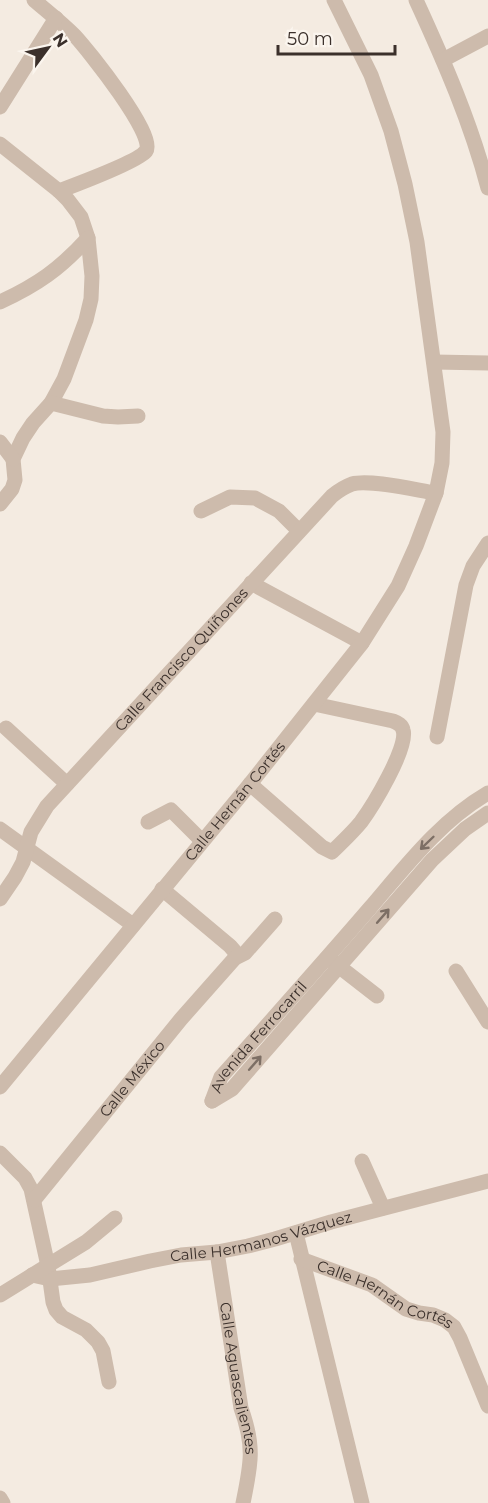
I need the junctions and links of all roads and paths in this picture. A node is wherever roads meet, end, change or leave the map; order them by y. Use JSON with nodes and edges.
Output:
{"nodes":[{"id":1,"x":34,"y":0,"type":"edge"},
{"id":2,"x":334,"y":0,"type":"edge"},
{"id":3,"x":416,"y":0,"type":"edge"},
{"id":4,"x":56,"y":18,"type":"junction"},
{"id":5,"x":488,"y":36,"type":"edge"},
{"id":6,"x":443,"y":60,"type":"junction"},
{"id":7,"x":0,"y":107,"type":"edge"},
{"id":8,"x":0,"y":144,"type":"edge"},
{"id":9,"x":488,"y":188,"type":"edge"},
{"id":10,"x":59,"y":191,"type":"junction"},
{"id":11,"x":88,"y":238,"type":"junction"},
{"id":12,"x":0,"y":302,"type":"edge"},
{"id":13,"x":434,"y":362,"type":"junction"},
{"id":14,"x":488,"y":363,"type":"edge"},
{"id":15,"x":51,"y":403,"type":"junction"},
{"id":16,"x":138,"y":416,"type":"dead end"},
{"id":17,"x":0,"y":442,"type":"edge"},
{"id":18,"x":13,"y":459,"type":"junction"},
{"id":19,"x":436,"y":493,"type":"junction"},
{"id":20,"x":0,"y":504,"type":"edge"},
{"id":21,"x":201,"y":511,"type":"dead end"},
{"id":22,"x":299,"y":531,"type":"junction"},
{"id":23,"x":488,"y":543,"type":"edge"},
{"id":24,"x":251,"y":583,"type":"junction"},
{"id":25,"x":362,"y":643,"type":"junction"},
{"id":26,"x":314,"y":704,"type":"junction"},
{"id":27,"x":6,"y":728,"type":"dead end"},
{"id":28,"x":437,"y":737,"type":"dead end"},
{"id":29,"x":67,"y":784,"type":"junction"},
{"id":30,"x":250,"y":784,"type":"junction"},
{"id":31,"x":488,"y":793,"type":"edge"},
{"id":32,"x":488,"y":813,"type":"edge"},
{"id":33,"x":454,"y":817,"type":"junction"},
{"id":34,"x":148,"y":822,"type":"dead end"},
{"id":35,"x":0,"y":829,"type":"edge"},
{"id":36,"x":465,"y":829,"type":"junction"},
{"id":37,"x":202,"y":841,"type":"junction"},
{"id":38,"x":28,"y":848,"type":"junction"},
{"id":39,"x":162,"y":889,"type":"junction"},
{"id":40,"x":0,"y":899,"type":"edge"},
{"id":41,"x":275,"y":919,"type":"dead end"},
{"id":42,"x":133,"y":925,"type":"junction"},
{"id":43,"x":235,"y":958,"type":"junction"},
{"id":44,"x":333,"y":961,"type":"junction"},
{"id":45,"x":456,"y":971,"type":"dead end"},
{"id":46,"x":377,"y":996,"type":"dead end"},
{"id":47,"x":488,"y":1022,"type":"edge"},
{"id":48,"x":0,"y":1087,"type":"edge"},
{"id":49,"x":0,"y":1153,"type":"edge"},
{"id":50,"x":362,"y":1161,"type":"dead end"},
{"id":51,"x":488,"y":1181,"type":"edge"},
{"id":52,"x":34,"y":1200,"type":"junction"},
{"id":53,"x":383,"y":1208,"type":"junction"},
{"id":54,"x":115,"y":1218,"type":"dead end"},
{"id":55,"x":296,"y":1233,"type":"junction"},
{"id":56,"x":217,"y":1252,"type":"junction"},
{"id":57,"x":302,"y":1259,"type":"junction"},
{"id":58,"x":49,"y":1272,"type":"junction"},
{"id":59,"x":0,"y":1295,"type":"edge"},
{"id":60,"x":109,"y":1382,"type":"dead end"},
{"id":61,"x":487,"y":1400,"type":"edge"},
{"id":62,"x":0,"y":1498,"type":"edge"},
{"id":63,"x":3,"y":1503,"type":"edge"},
{"id":64,"x":243,"y":1503,"type":"edge"},
{"id":65,"x":362,"y":1503,"type":"edge"}],
"edges":[{"from":1,"to":4,"type":"street"},
{"from":2,"to":13,"type":"street"},
{"from":3,"to":6,"type":"street"},
{"from":4,"to":7,"type":"street"},
{"from":4,"to":10,"type":"street"},
{"from":5,"to":6,"type":"street"},
{"from":6,"to":9,"type":"street"},
{"from":8,"to":10,"type":"street"},
{"from":10,"to":11,"type":"street"},
{"from":11,"to":12,"type":"street"},
{"from":11,"to":15,"type":"street"},
{"from":13,"to":14,"type":"street"},
{"from":13,"to":19,"type":"street","name":"Calle Hernán Cortés"},
{"from":15,"to":16,"type":"street"},
{"from":15,"to":18,"type":"street"},
{"from":17,"to":18,"type":"street"},
{"from":18,"to":20,"type":"street"},
{"from":19,"to":22,"type":"street","name":"Calle Francisco Quiñones"},
{"from":19,"to":25,"type":"street","name":"Calle Hernán Cortés"},
{"from":21,"to":22,"type":"street"},
{"from":22,"to":24,"type":"street","name":"Calle Francisco Quiñones"},
{"from":23,"to":28,"type":"street"},
{"from":24,"to":25,"type":"street"},
{"from":24,"to":29,"type":"street","name":"Calle Francisco Quiñones"},
{"from":25,"to":26,"type":"street","name":"Calle Hernán Cortés"},
{"from":26,"to":30,"type":"street","name":"Calle Hernán Cortés"},
{"from":26,"to":30,"type":"street"},
{"from":27,"to":29,"type":"street"},
{"from":29,"to":38,"type":"street","name":"Calle Francisco Quiñones"},
{"from":30,"to":37,"type":"street","name":"Calle Hernán Cortés"},
{"from":31,"to":33,"type":"street","name":"Avenida Ferrocarril"},
{"from":32,"to":36,"type":"street","name":"Avenida Ferrocarril"},
{"from":33,"to":36,"type":"street"},
{"from":33,"to":44,"type":"street","name":"Avenida Ferrocarril","one_way":true},
{"from":34,"to":37,"type":"street"},
{"from":35,"to":38,"type":"street"},
{"from":44,"to":36,"type":"street","name":"Avenida Ferrocarril","one_way":true},
{"from":37,"to":39,"type":"street","name":"Calle Hernán Cortés"},
{"from":38,"to":40,"type":"street","name":"Calle Francisco Quiñones"},
{"from":38,"to":42,"type":"street"},
{"from":39,"to":42,"type":"street","name":"Calle Hernán Cortés"},
{"from":39,"to":43,"type":"street"},
{"from":41,"to":43,"type":"street","name":"Calle México"},
{"from":42,"to":48,"type":"street","name":"Calle Hernán Cortés"},
{"from":43,"to":52,"type":"street","name":"Calle México"},
{"from":44,"to":44,"type":"street","name":"Avenida Ferrocarril","one_way":true},
{"from":44,"to":46,"type":"street"},
{"from":45,"to":47,"type":"street"},
{"from":49,"to":52,"type":"street"},
{"from":50,"to":53,"type":"street"},
{"from":51,"to":53,"type":"street","name":"Calle Hermanos Vázquez"},
{"from":52,"to":58,"type":"street"},
{"from":53,"to":55,"type":"street","name":"Calle Hermanos Vázquez"},
{"from":54,"to":58,"type":"street"},
{"from":55,"to":56,"type":"street","name":"Calle Hermanos Vázquez"},
{"from":55,"to":57,"type":"street"},
{"from":56,"to":58,"type":"street","name":"Calle Hermanos Vázquez"},
{"from":56,"to":64,"type":"street","name":"Calle Aguascalientes"},
{"from":57,"to":61,"type":"street","name":"Calle Hernán Cortés"},
{"from":57,"to":65,"type":"street"},
{"from":58,"to":59,"type":"street","name":"Calle Hermanos Vázquez"},
{"from":58,"to":60,"type":"street"},
{"from":62,"to":63,"type":"street"}]}
